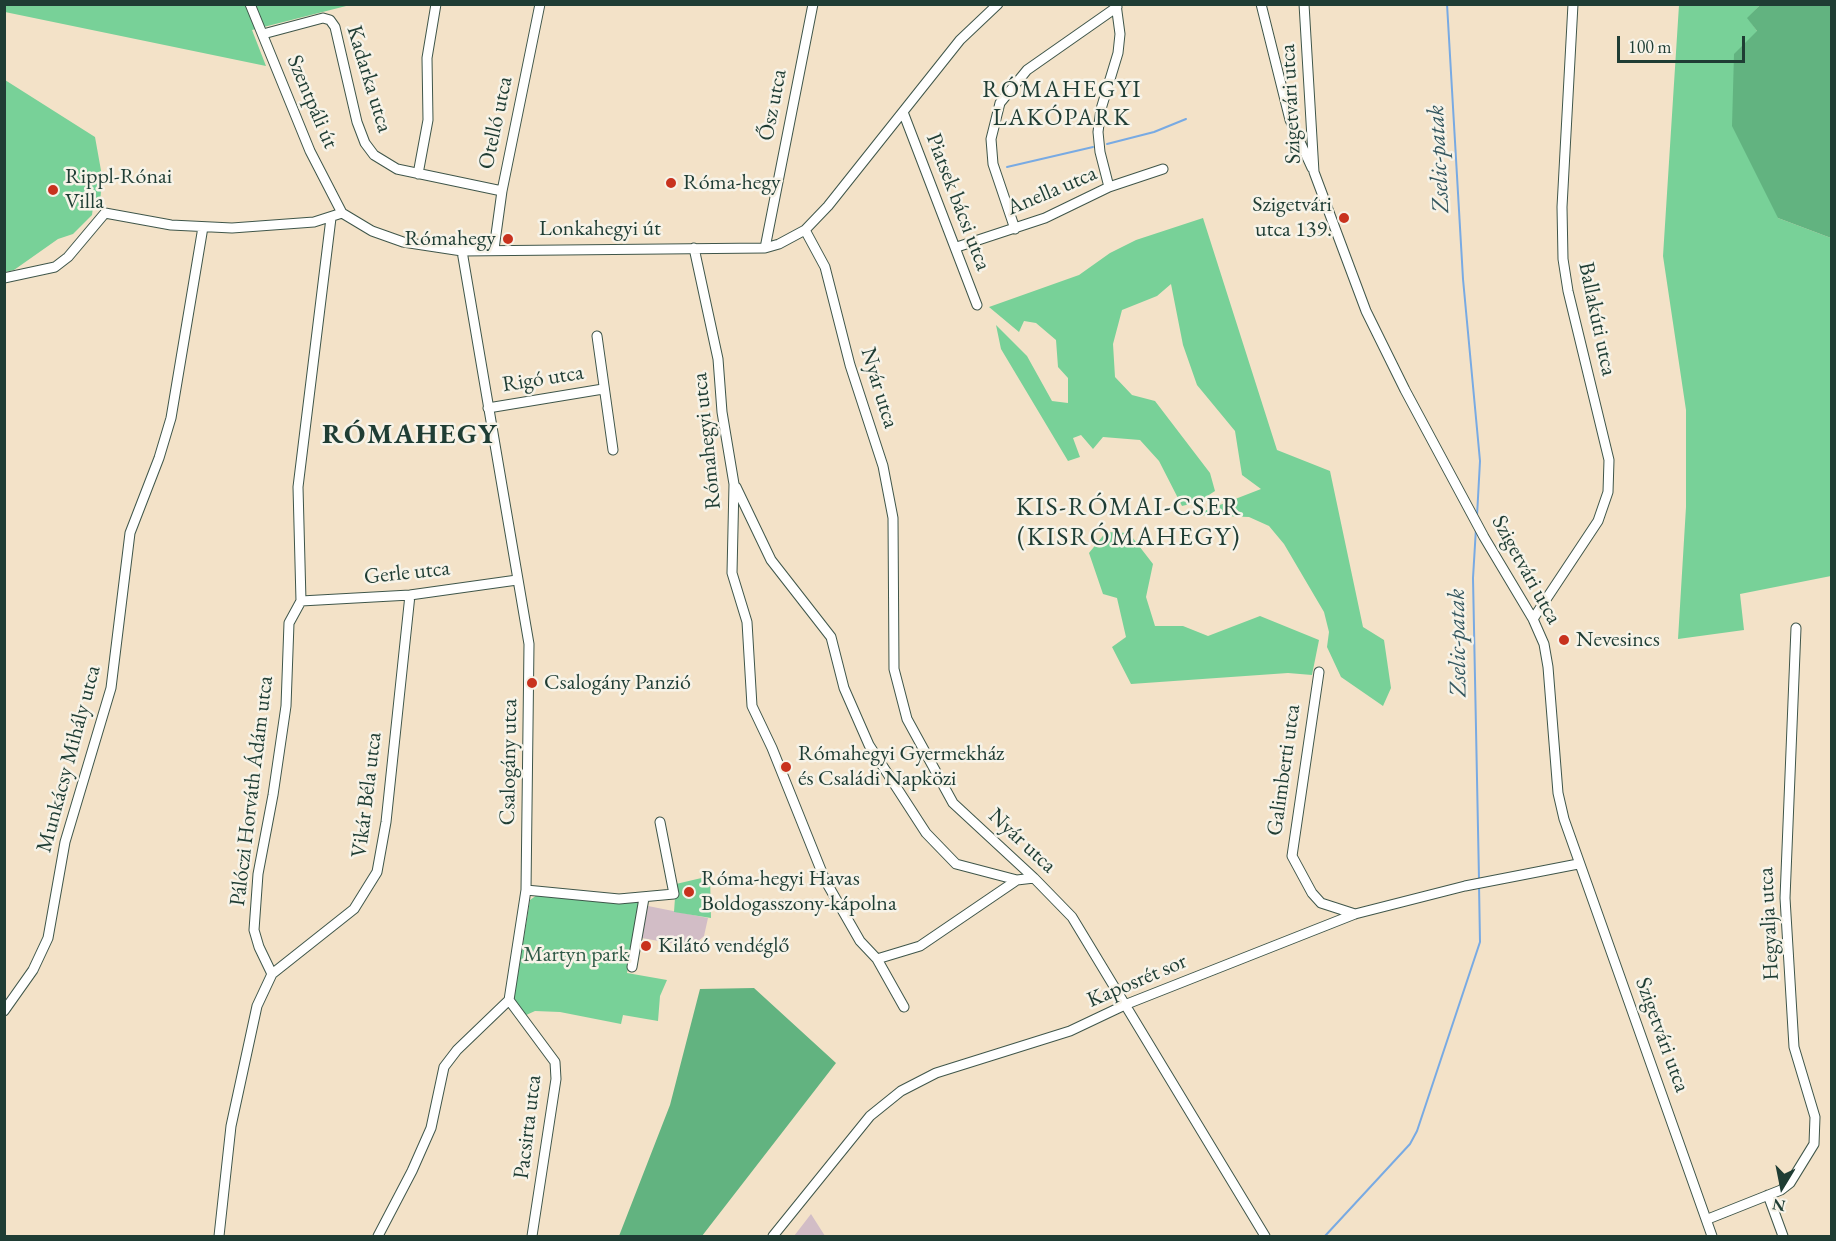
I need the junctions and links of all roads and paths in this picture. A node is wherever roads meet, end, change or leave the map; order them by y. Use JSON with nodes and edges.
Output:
{"nodes":[{"id":1,"x":250,"y":4,"type":"edge"},
{"id":2,"x":436,"y":4,"type":"edge"},
{"id":3,"x":540,"y":4,"type":"edge"},
{"id":4,"x":813,"y":4,"type":"edge"},
{"id":5,"x":998,"y":4,"type":"edge"},
{"id":6,"x":1261,"y":4,"type":"edge"},
{"id":7,"x":1305,"y":4,"type":"edge"},
{"id":8,"x":1573,"y":4,"type":"edge"},
{"id":9,"x":1116,"y":6,"type":"edge"},
{"id":10,"x":263,"y":34,"type":"junction"},
{"id":11,"x":903,"y":112,"type":"junction"},
{"id":12,"x":1163,"y":169,"type":"dead end"},
{"id":13,"x":1314,"y":172,"type":"junction"},
{"id":14,"x":418,"y":174,"type":"junction"},
{"id":15,"x":1109,"y":187,"type":"junction"},
{"id":16,"x":502,"y":191,"type":"junction"},
{"id":17,"x":342,"y":213,"type":"junction"},
{"id":18,"x":331,"y":218,"type":"junction"},
{"id":19,"x":203,"y":227,"type":"junction"},
{"id":20,"x":1015,"y":229,"type":"junction"},
{"id":21,"x":805,"y":230,"type":"junction"},
{"id":22,"x":957,"y":247,"type":"junction"},
{"id":23,"x":694,"y":248,"type":"junction"},
{"id":24,"x":765,"y":248,"type":"junction"},
{"id":25,"x":494,"y":249,"type":"junction"},
{"id":26,"x":462,"y":251,"type":"junction"},
{"id":27,"x":4,"y":278,"type":"edge"},
{"id":28,"x":977,"y":305,"type":"dead end"},
{"id":29,"x":597,"y":336,"type":"dead end"},
{"id":30,"x":603,"y":389,"type":"junction"},
{"id":31,"x":488,"y":408,"type":"junction"},
{"id":32,"x":613,"y":450,"type":"dead end"},
{"id":33,"x":735,"y":484,"type":"junction"},
{"id":34,"x":517,"y":580,"type":"junction"},
{"id":35,"x":410,"y":595,"type":"junction"},
{"id":36,"x":301,"y":601,"type":"junction"},
{"id":37,"x":1533,"y":620,"type":"junction"},
{"id":38,"x":1796,"y":628,"type":"dead end"},
{"id":39,"x":1319,"y":672,"type":"dead end"},
{"id":40,"x":660,"y":822,"type":"dead end"},
{"id":41,"x":1578,"y":864,"type":"junction"},
{"id":42,"x":1035,"y":878,"type":"junction"},
{"id":43,"x":1017,"y":880,"type":"junction"},
{"id":44,"x":526,"y":890,"type":"junction"},
{"id":45,"x":644,"y":898,"type":"junction"},
{"id":46,"x":1355,"y":914,"type":"junction"},
{"id":47,"x":877,"y":959,"type":"junction"},
{"id":48,"x":632,"y":967,"type":"dead end"},
{"id":49,"x":272,"y":974,"type":"junction"},
{"id":50,"x":509,"y":1000,"type":"junction"},
{"id":51,"x":1127,"y":1004,"type":"junction"},
{"id":52,"x":904,"y":1007,"type":"dead end"},
{"id":53,"x":4,"y":1011,"type":"edge"},
{"id":54,"x":1768,"y":1196,"type":"junction"},
{"id":55,"x":1708,"y":1219,"type":"junction"},
{"id":56,"x":219,"y":1236,"type":"edge"},
{"id":57,"x":378,"y":1236,"type":"edge"},
{"id":58,"x":532,"y":1236,"type":"edge"},
{"id":59,"x":773,"y":1236,"type":"edge"},
{"id":60,"x":1265,"y":1236,"type":"edge"},
{"id":61,"x":1712,"y":1236,"type":"edge"},
{"id":62,"x":1783,"y":1236,"type":"edge"}],
"edges":[{"from":1,"to":10,"type":"street","name":"Szentpáli út"},
{"from":2,"to":14,"type":"street"},
{"from":3,"to":16,"type":"street","name":"Otelló utca"},
{"from":4,"to":24,"type":"street","name":"Ősz utca"},
{"from":5,"to":11,"type":"street","name":"Lonkahegyi út"},
{"from":6,"to":13,"type":"street"},
{"from":7,"to":13,"type":"street","name":"Szigetvári utca"},
{"from":8,"to":37,"type":"street","name":"Ballakúti utca"},
{"from":9,"to":15,"type":"street"},
{"from":9,"to":20,"type":"street"},
{"from":10,"to":14,"type":"street","name":"Kadarka utca"},
{"from":10,"to":17,"type":"street","name":"Szentpáli út"},
{"from":11,"to":21,"type":"street","name":"Lonkahegyi út"},
{"from":11,"to":22,"type":"street","name":"Piatsek bácsi utca"},
{"from":12,"to":15,"type":"street","name":"Anella utca"},
{"from":13,"to":37,"type":"street","name":"Szigetvári utca"},
{"from":14,"to":16,"type":"street","name":"Kadarka utca"},
{"from":15,"to":20,"type":"street","name":"Anella utca"},
{"from":16,"to":25,"type":"street","name":"Otelló utca"},
{"from":17,"to":18,"type":"street"},
{"from":17,"to":26,"type":"street","name":"Lonkahegyi út"},
{"from":18,"to":19,"type":"street"},
{"from":18,"to":36,"type":"street","name":"Pálóczi Horváth Ádám utca"},
{"from":19,"to":27,"type":"street"},
{"from":19,"to":53,"type":"street","name":"Munkácsy Mihály utca"},
{"from":20,"to":22,"type":"street","name":"Anella utca"},
{"from":21,"to":24,"type":"street","name":"Lonkahegyi út"},
{"from":21,"to":42,"type":"street","name":"Nyár utca"},
{"from":22,"to":28,"type":"street","name":"Piatsek bácsi utca"},
{"from":23,"to":24,"type":"street","name":"Lonkahegyi út"},
{"from":23,"to":25,"type":"street","name":"Lonkahegyi út"},
{"from":23,"to":33,"type":"street","name":"Rómahegyi utca"},
{"from":25,"to":26,"type":"street","name":"Lonkahegyi út"},
{"from":26,"to":31,"type":"street","name":"Csalogány utca"},
{"from":29,"to":30,"type":"street","name":"Rigó utca"},
{"from":30,"to":31,"type":"street","name":"Rigó utca"},
{"from":30,"to":32,"type":"street","name":"Rigó utca"},
{"from":31,"to":34,"type":"street","name":"Csalogány utca"},
{"from":33,"to":43,"type":"street"},
{"from":33,"to":47,"type":"street","name":"Rómahegyi utca"},
{"from":34,"to":35,"type":"street","name":"Gerle utca"},
{"from":34,"to":44,"type":"street","name":"Csalogány utca"},
{"from":35,"to":36,"type":"street","name":"Gerle utca"},
{"from":35,"to":49,"type":"street","name":"Vikár Béla utca"},
{"from":36,"to":49,"type":"street","name":"Pálóczi Horváth Ádám utca"},
{"from":37,"to":41,"type":"street","name":"Szigetvári utca"},
{"from":38,"to":54,"type":"street","name":"Hegyalja utca"},
{"from":39,"to":46,"type":"street","name":"Galimberti utca"},
{"from":40,"to":45,"type":"street"},
{"from":41,"to":46,"type":"street","name":"Kaposrét sor"},
{"from":41,"to":55,"type":"street","name":"Szigetvári utca"},
{"from":42,"to":43,"type":"street"},
{"from":42,"to":51,"type":"street","name":"Nyár utca"},
{"from":43,"to":47,"type":"street"},
{"from":44,"to":45,"type":"street"},
{"from":44,"to":50,"type":"street","name":"Csalogány utca"},
{"from":45,"to":48,"type":"street"},
{"from":46,"to":51,"type":"street","name":"Kaposrét sor"},
{"from":47,"to":52,"type":"street","name":"Rómahegyi utca"},
{"from":49,"to":56,"type":"street","name":"Vikár Béla utca"},
{"from":50,"to":57,"type":"street"},
{"from":50,"to":58,"type":"street","name":"Pacsirta utca"},
{"from":51,"to":59,"type":"street","name":"Kaposrét sor"},
{"from":51,"to":60,"type":"street","name":"Nyár utca"},
{"from":54,"to":55,"type":"street","name":"Hegyalja utca"},
{"from":54,"to":62,"type":"street"},
{"from":55,"to":61,"type":"street","name":"Szigetvári utca"}]}
